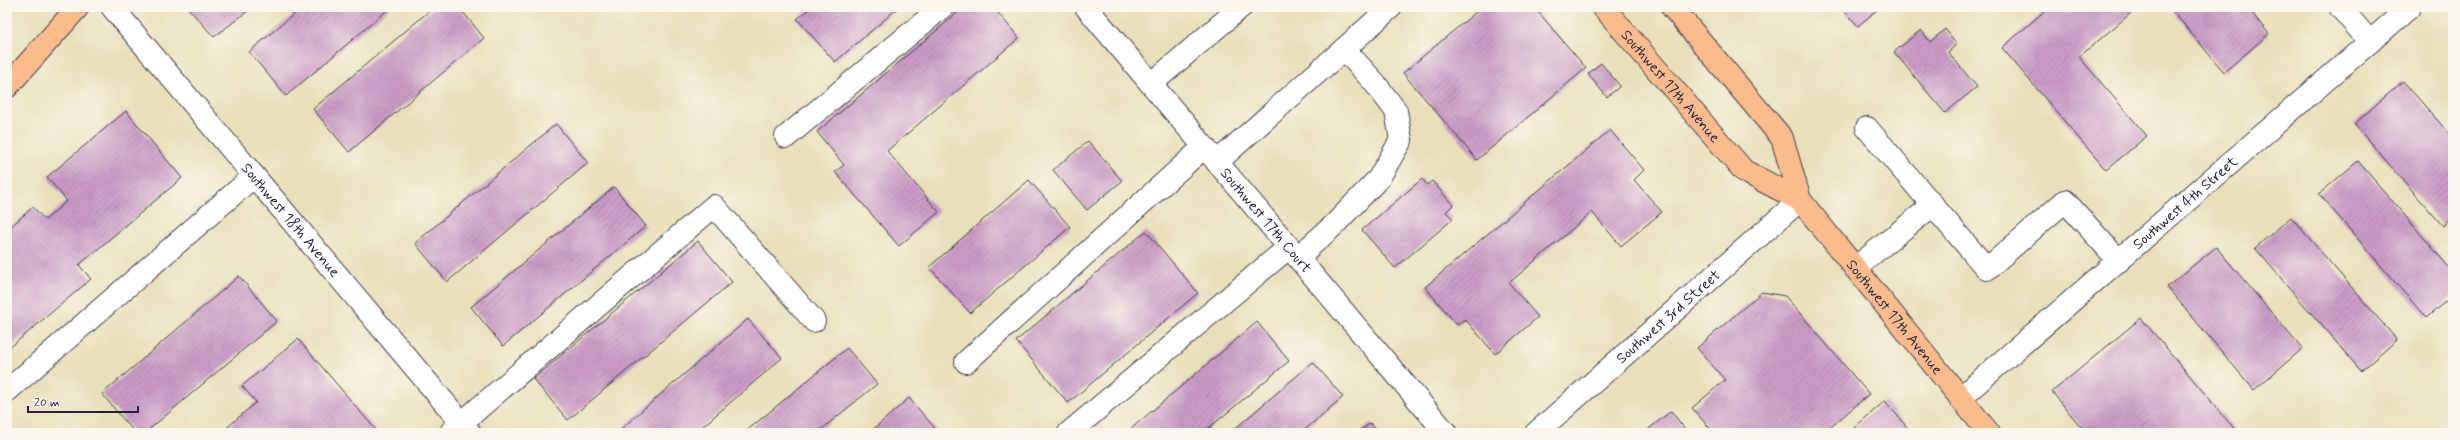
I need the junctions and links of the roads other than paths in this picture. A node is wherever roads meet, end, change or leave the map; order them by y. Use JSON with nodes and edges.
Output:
{"nodes":[{"id":1,"x":78,"y":7,"type":"edge"},
{"id":2,"x":112,"y":7,"type":"edge"},
{"id":3,"x":942,"y":7,"type":"edge"},
{"id":4,"x":1086,"y":7,"type":"edge"},
{"id":5,"x":1391,"y":7,"type":"edge"},
{"id":6,"x":1603,"y":7,"type":"edge"},
{"id":7,"x":1672,"y":7,"type":"edge"},
{"id":8,"x":2340,"y":7,"type":"edge"},
{"id":9,"x":2410,"y":7,"type":"edge"},
{"id":10,"x":1240,"y":8,"type":"edge"},
{"id":11,"x":2370,"y":42,"type":"junction"},
{"id":12,"x":1344,"y":49,"type":"junction"},
{"id":13,"x":1151,"y":84,"type":"junction"},
{"id":14,"x":7,"y":87,"type":"edge"},
{"id":15,"x":1867,"y":128,"type":"dead end"},
{"id":16,"x":786,"y":137,"type":"dead end"},
{"id":17,"x":1211,"y":155,"type":"junction"},
{"id":18,"x":254,"y":176,"type":"junction"},
{"id":19,"x":1800,"y":200,"type":"junction"},
{"id":20,"x":1933,"y":205,"type":"junction"},
{"id":21,"x":1293,"y":252,"type":"junction"},
{"id":22,"x":2119,"y":261,"type":"junction"},
{"id":23,"x":1855,"y":268,"type":"junction"},
{"id":24,"x":814,"y":321,"type":"dead end"},
{"id":25,"x":966,"y":362,"type":"dead end"},
{"id":26,"x":7,"y":391,"type":"edge"},
{"id":27,"x":1960,"y":398,"type":"junction"},
{"id":28,"x":461,"y":430,"type":"edge"},
{"id":29,"x":1068,"y":433,"type":"edge"},
{"id":30,"x":1446,"y":433,"type":"edge"},
{"id":31,"x":1536,"y":433,"type":"edge"},
{"id":32,"x":1989,"y":433,"type":"edge"}],
"edges":[{"from":1,"to":14,"type":"main road"},
{"from":2,"to":18,"type":"street","name":"Southwest 18th Avenue"},
{"from":3,"to":16,"type":"street"},
{"from":4,"to":13,"type":"street","name":"Southwest 17th Court"},
{"from":5,"to":12,"type":"street"},
{"from":6,"to":19,"type":"main road","name":"Southwest 17th Avenue"},
{"from":7,"to":19,"type":"main road","name":"Southwest 17th Avenue"},
{"from":8,"to":11,"type":"street"},
{"from":9,"to":11,"type":"street","name":"Southwest 4th Street"},
{"from":10,"to":13,"type":"street"},
{"from":11,"to":22,"type":"street","name":"Southwest 4th Street"},
{"from":12,"to":17,"type":"street"},
{"from":12,"to":21,"type":"street"},
{"from":13,"to":17,"type":"street","name":"Southwest 17th Court"},
{"from":15,"to":20,"type":"street"},
{"from":17,"to":21,"type":"street","name":"Southwest 17th Court"},
{"from":17,"to":25,"type":"street"},
{"from":18,"to":26,"type":"street"},
{"from":18,"to":28,"type":"street","name":"Southwest 18th Avenue"},
{"from":19,"to":23,"type":"main road","name":"Southwest 17th Avenue"},
{"from":19,"to":31,"type":"street","name":"Southwest 3rd Street"},
{"from":20,"to":22,"type":"street"},
{"from":20,"to":23,"type":"street"},
{"from":21,"to":29,"type":"street"},
{"from":21,"to":30,"type":"street","name":"Southwest 17th Court"},
{"from":22,"to":27,"type":"street","name":"Southwest 4th Street"},
{"from":23,"to":27,"type":"main road","name":"Southwest 17th Avenue"},
{"from":24,"to":28,"type":"street"},
{"from":27,"to":32,"type":"main road","name":"Southwest 17th Avenue"}]}
